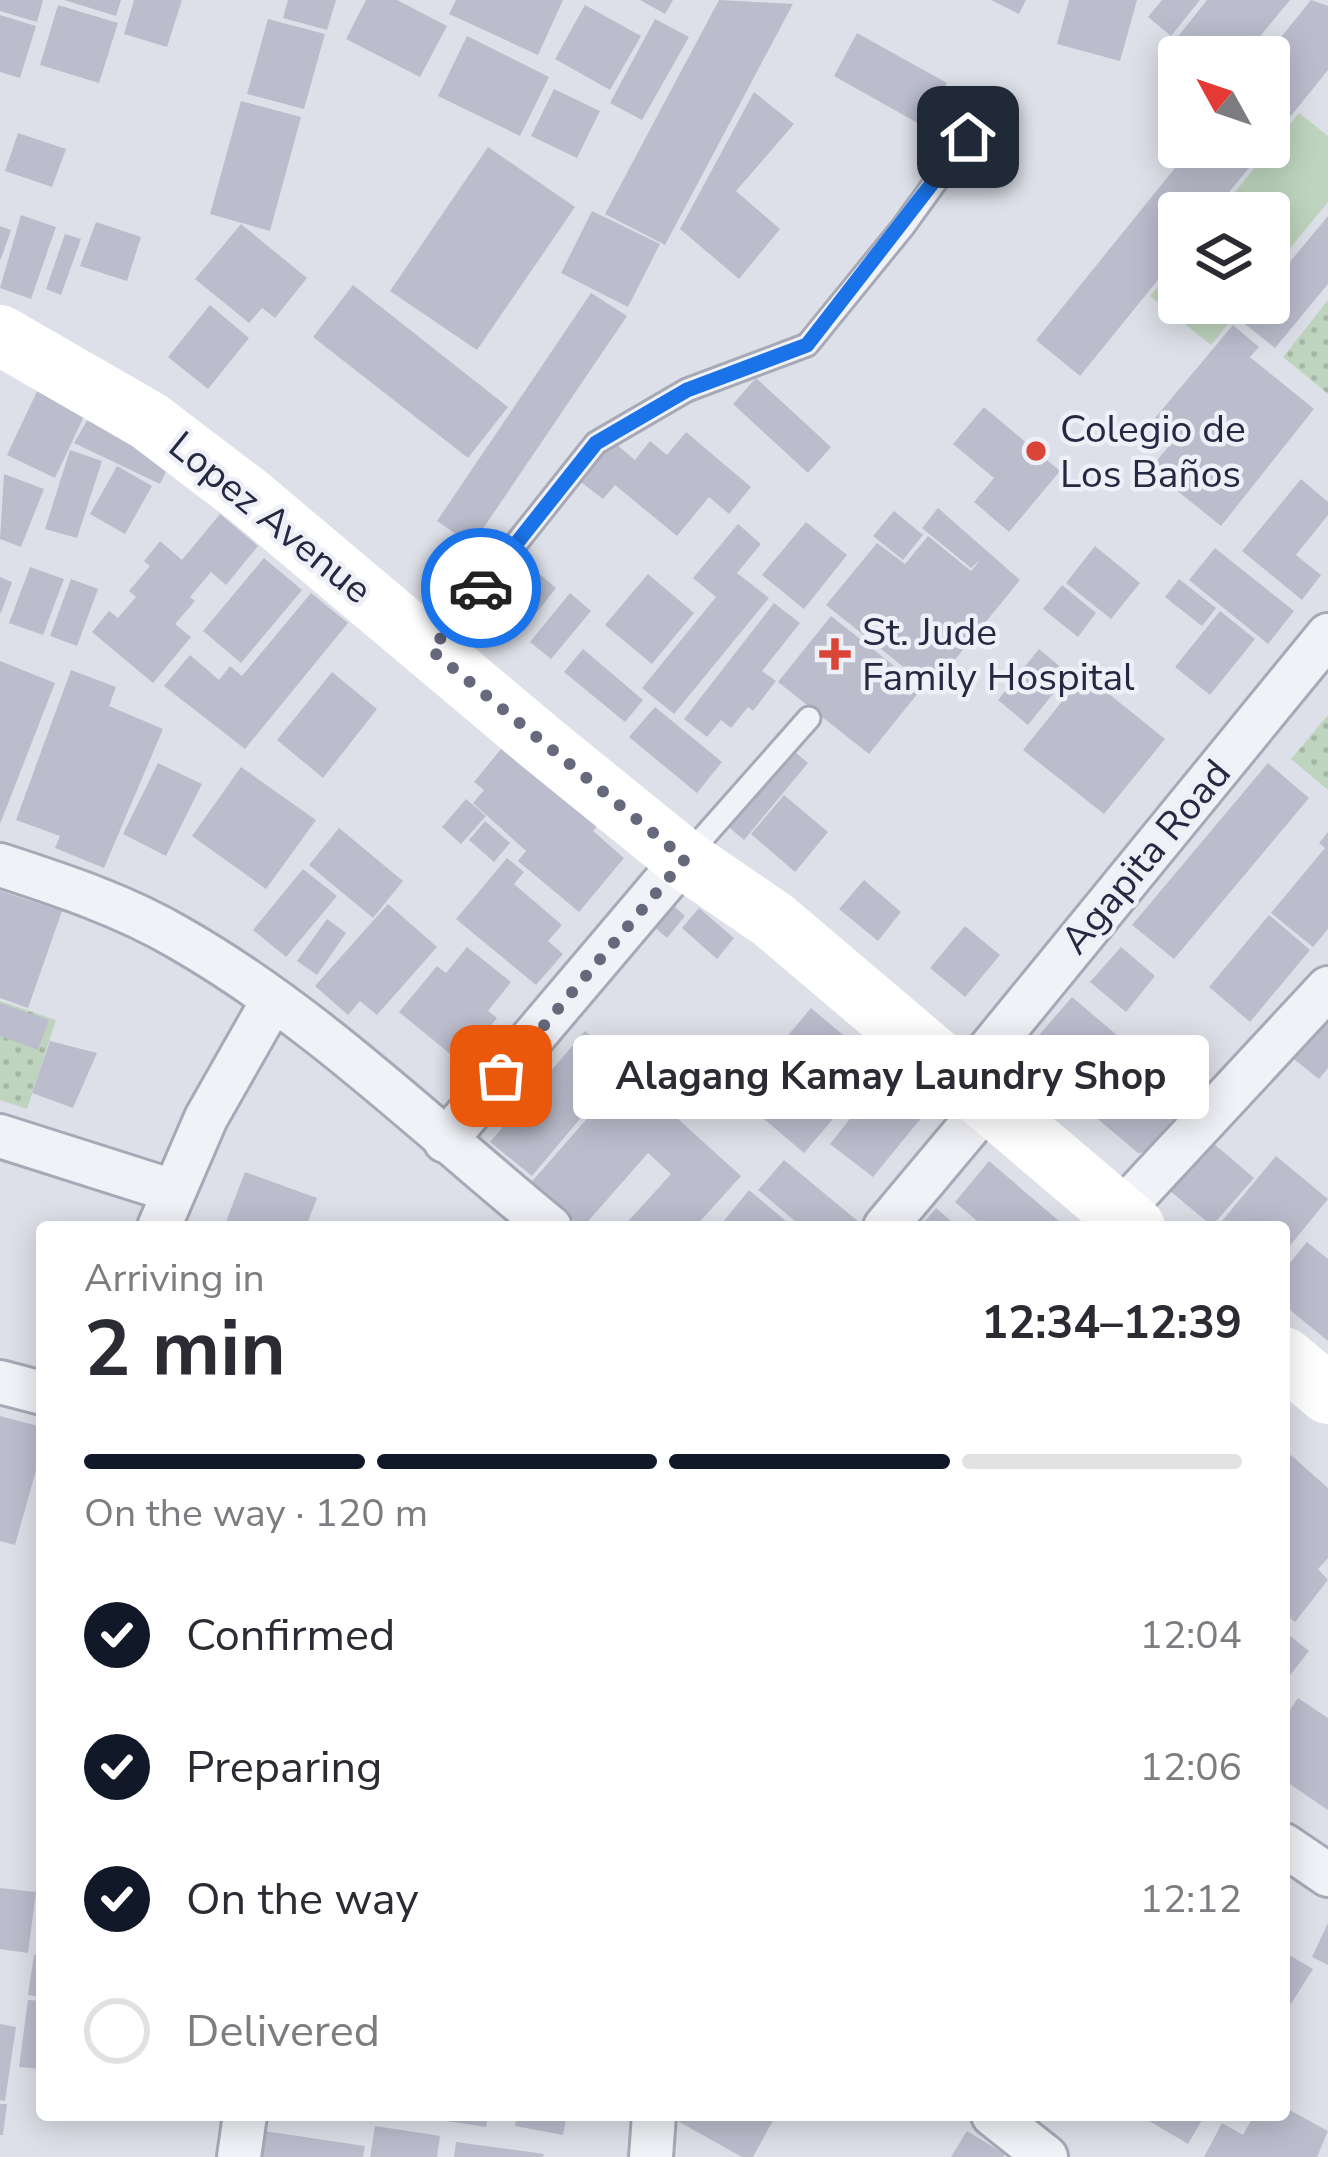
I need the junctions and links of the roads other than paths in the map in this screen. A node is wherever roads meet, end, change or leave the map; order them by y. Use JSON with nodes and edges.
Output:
{"nodes":[{"id":1,"x":968,"y":137,"type":"dead end"},
{"id":2,"x":0,"y":335,"type":"edge"},
{"id":3,"x":1328,"y":635,"type":"edge"},
{"id":4,"x":431,"y":650,"type":"junction"},
{"id":5,"x":809,"y":718,"type":"dead end"},
{"id":6,"x":685,"y":859,"type":"junction"},
{"id":7,"x":0,"y":866,"type":"edge"},
{"id":8,"x":1328,"y":988,"type":"edge"},
{"id":9,"x":273,"y":1000,"type":"junction"},
{"id":10,"x":977,"y":1091,"type":"junction"},
{"id":11,"x":0,"y":1136,"type":"edge"},
{"id":12,"x":446,"y":1142,"type":"junction"},
{"id":13,"x":166,"y":1209,"type":"edge"},
{"id":14,"x":1127,"y":1220,"type":"edge"},
{"id":15,"x":543,"y":1221,"type":"edge"},
{"id":16,"x":888,"y":1221,"type":"edge"},
{"id":17,"x":1290,"y":1362,"type":"edge"},
{"id":18,"x":0,"y":1382,"type":"edge"},
{"id":19,"x":36,"y":1391,"type":"edge"},
{"id":20,"x":1328,"y":1394,"type":"edge"},
{"id":21,"x":1290,"y":1849,"type":"edge"},
{"id":22,"x":1328,"y":1875,"type":"edge"},
{"id":23,"x":244,"y":2121,"type":"edge"},
{"id":24,"x":653,"y":2121,"type":"edge"},
{"id":25,"x":1001,"y":2121,"type":"edge"},
{"id":26,"x":239,"y":2157,"type":"edge"},
{"id":27,"x":650,"y":2157,"type":"edge"},
{"id":28,"x":1046,"y":2157,"type":"edge"}],
"edges":[{"from":1,"to":4,"type":"lane"},
{"from":2,"to":4,"type":"main road","name":"Lopez Avenue"},
{"from":3,"to":10,"type":"street","name":"Agapita Road"},
{"from":4,"to":6,"type":"main road","name":"Lopez Avenue"},
{"from":5,"to":6,"type":"lane"},
{"from":6,"to":10,"type":"main road","name":"Lopez Avenue"},
{"from":6,"to":12,"type":"street"},
{"from":7,"to":9,"type":"street"},
{"from":8,"to":14,"type":"street"},
{"from":9,"to":12,"type":"street"},
{"from":9,"to":13,"type":"street"},
{"from":10,"to":14,"type":"main road","name":"Lopez Avenue"},
{"from":10,"to":16,"type":"street","name":"Agapita Road"},
{"from":11,"to":13,"type":"street"},
{"from":12,"to":15,"type":"street"},
{"from":17,"to":20,"type":"main road"},
{"from":18,"to":19,"type":"street"},
{"from":21,"to":22,"type":"street"},
{"from":23,"to":26,"type":"street"},
{"from":24,"to":27,"type":"street"},
{"from":25,"to":28,"type":"street"}]}
